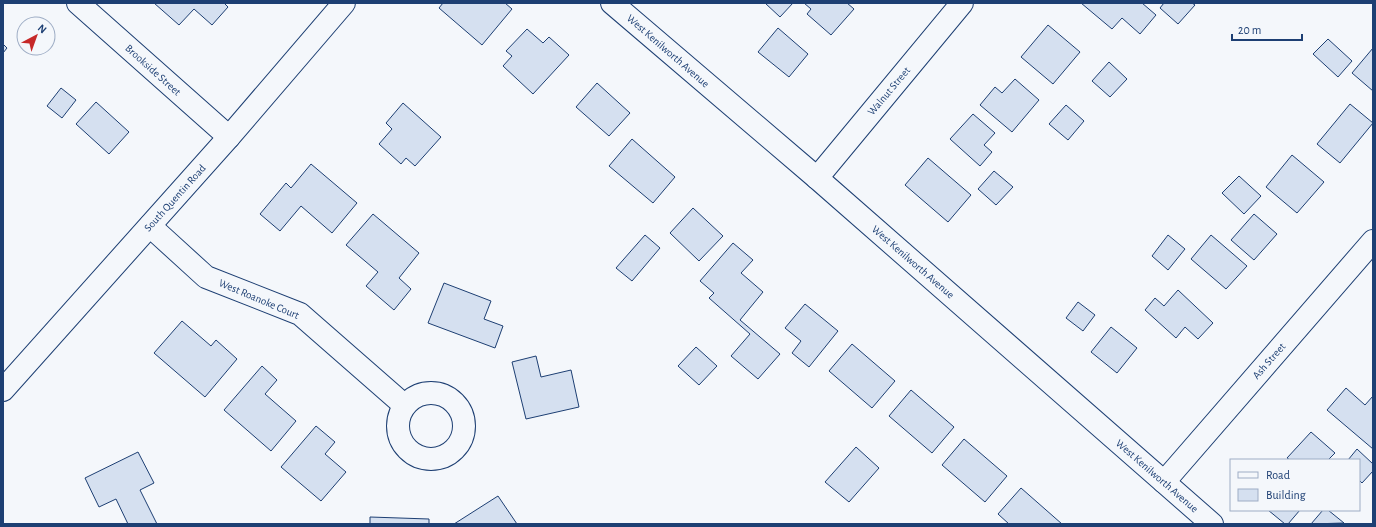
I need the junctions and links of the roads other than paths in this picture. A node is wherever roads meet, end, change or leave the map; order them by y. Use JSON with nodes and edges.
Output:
{"nodes":[{"id":1,"x":78,"y":3,"type":"edge"},
{"id":2,"x":344,"y":3,"type":"edge"},
{"id":3,"x":612,"y":3,"type":"edge"},
{"id":4,"x":962,"y":3,"type":"edge"},
{"id":5,"x":229,"y":137,"type":"junction"},
{"id":6,"x":817,"y":178,"type":"junction"},
{"id":7,"x":150,"y":226,"type":"junction"},
{"id":8,"x":1373,"y":241,"type":"edge"},
{"id":9,"x":3,"y":390,"type":"edge"},
{"id":10,"x":404,"y":405,"type":"dead end"},
{"id":11,"x":1164,"y":482,"type":"junction"},
{"id":12,"x":1212,"y":524,"type":"edge"}],
"edges":[{"from":1,"to":5,"type":"street","name":"Brookside Street"},
{"from":2,"to":5,"type":"street","name":"South Quentin Road"},
{"from":3,"to":6,"type":"street","name":"West Kenilworth Avenue"},
{"from":4,"to":6,"type":"street","name":"Walnut Street"},
{"from":5,"to":7,"type":"street","name":"South Quentin Road"},
{"from":6,"to":11,"type":"street","name":"West Kenilworth Avenue"},
{"from":7,"to":9,"type":"street","name":"South Quentin Road"},
{"from":7,"to":10,"type":"street","name":"West Roanoke Court"},
{"from":8,"to":11,"type":"street","name":"Ash Street"},
{"from":11,"to":12,"type":"street","name":"West Kenilworth Avenue"}]}
